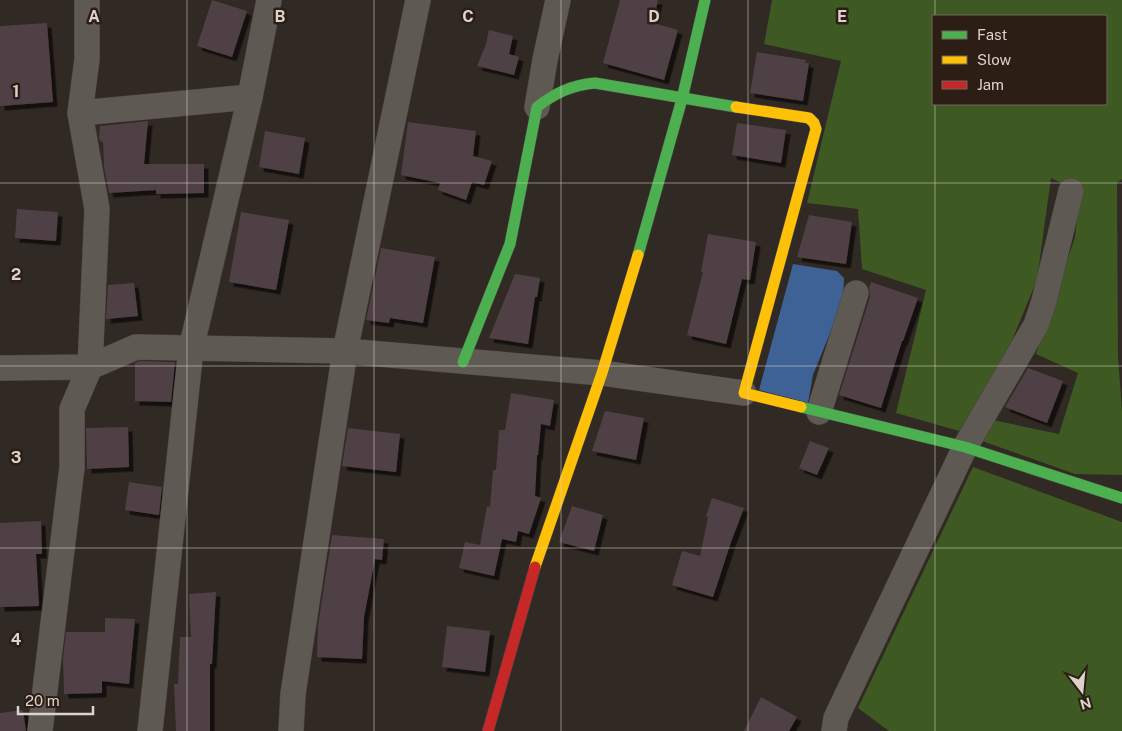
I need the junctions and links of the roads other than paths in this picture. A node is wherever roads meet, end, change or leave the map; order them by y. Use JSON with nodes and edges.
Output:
{"nodes":[{"id":1,"x":87,"y":0,"type":"edge"},
{"id":2,"x":268,"y":0,"type":"edge"},
{"id":3,"x":418,"y":0,"type":"edge"},
{"id":4,"x":558,"y":0,"type":"edge"},
{"id":5,"x":705,"y":0,"type":"edge"},
{"id":6,"x":250,"y":97,"type":"junction"},
{"id":7,"x":682,"y":99,"type":"junction"},
{"id":8,"x":538,"y":107,"type":"junction"},
{"id":9,"x":80,"y":113,"type":"junction"},
{"id":10,"x":1071,"y":191,"type":"dead end"},
{"id":11,"x":856,"y":293,"type":"dead end"},
{"id":12,"x":191,"y":348,"type":"junction"},
{"id":13,"x":345,"y":351,"type":"junction"},
{"id":14,"x":463,"y":362,"type":"junction"},
{"id":15,"x":90,"y":367,"type":"junction"},
{"id":16,"x":0,"y":368,"type":"edge"},
{"id":17,"x":602,"y":373,"type":"junction"},
{"id":18,"x":744,"y":393,"type":"junction"},
{"id":19,"x":819,"y":412,"type":"junction"},
{"id":20,"x":965,"y":447,"type":"junction"},
{"id":21,"x":1122,"y":498,"type":"edge"},
{"id":22,"x":40,"y":731,"type":"edge"},
{"id":23,"x":150,"y":731,"type":"edge"},
{"id":24,"x":291,"y":731,"type":"edge"},
{"id":25,"x":488,"y":731,"type":"edge"},
{"id":26,"x":834,"y":731,"type":"edge"}],
"edges":[{"from":1,"to":9,"type":"street"},
{"from":2,"to":6,"type":"street"},
{"from":3,"to":13,"type":"street"},
{"from":4,"to":8,"type":"street"},
{"from":5,"to":7,"type":"street"},
{"from":6,"to":9,"type":"street"},
{"from":6,"to":12,"type":"street"},
{"from":7,"to":8,"type":"street"},
{"from":7,"to":17,"type":"street"},
{"from":7,"to":18,"type":"street"},
{"from":8,"to":14,"type":"street"},
{"from":9,"to":15,"type":"street"},
{"from":10,"to":20,"type":"street"},
{"from":11,"to":19,"type":"street"},
{"from":12,"to":13,"type":"street"},
{"from":12,"to":15,"type":"street"},
{"from":12,"to":23,"type":"street"},
{"from":13,"to":14,"type":"street"},
{"from":13,"to":24,"type":"street"},
{"from":14,"to":17,"type":"street"},
{"from":15,"to":16,"type":"street"},
{"from":15,"to":22,"type":"street"},
{"from":17,"to":18,"type":"street"},
{"from":17,"to":25,"type":"street"},
{"from":18,"to":19,"type":"street"},
{"from":19,"to":20,"type":"street"},
{"from":20,"to":21,"type":"street"},
{"from":20,"to":26,"type":"street"}]}
